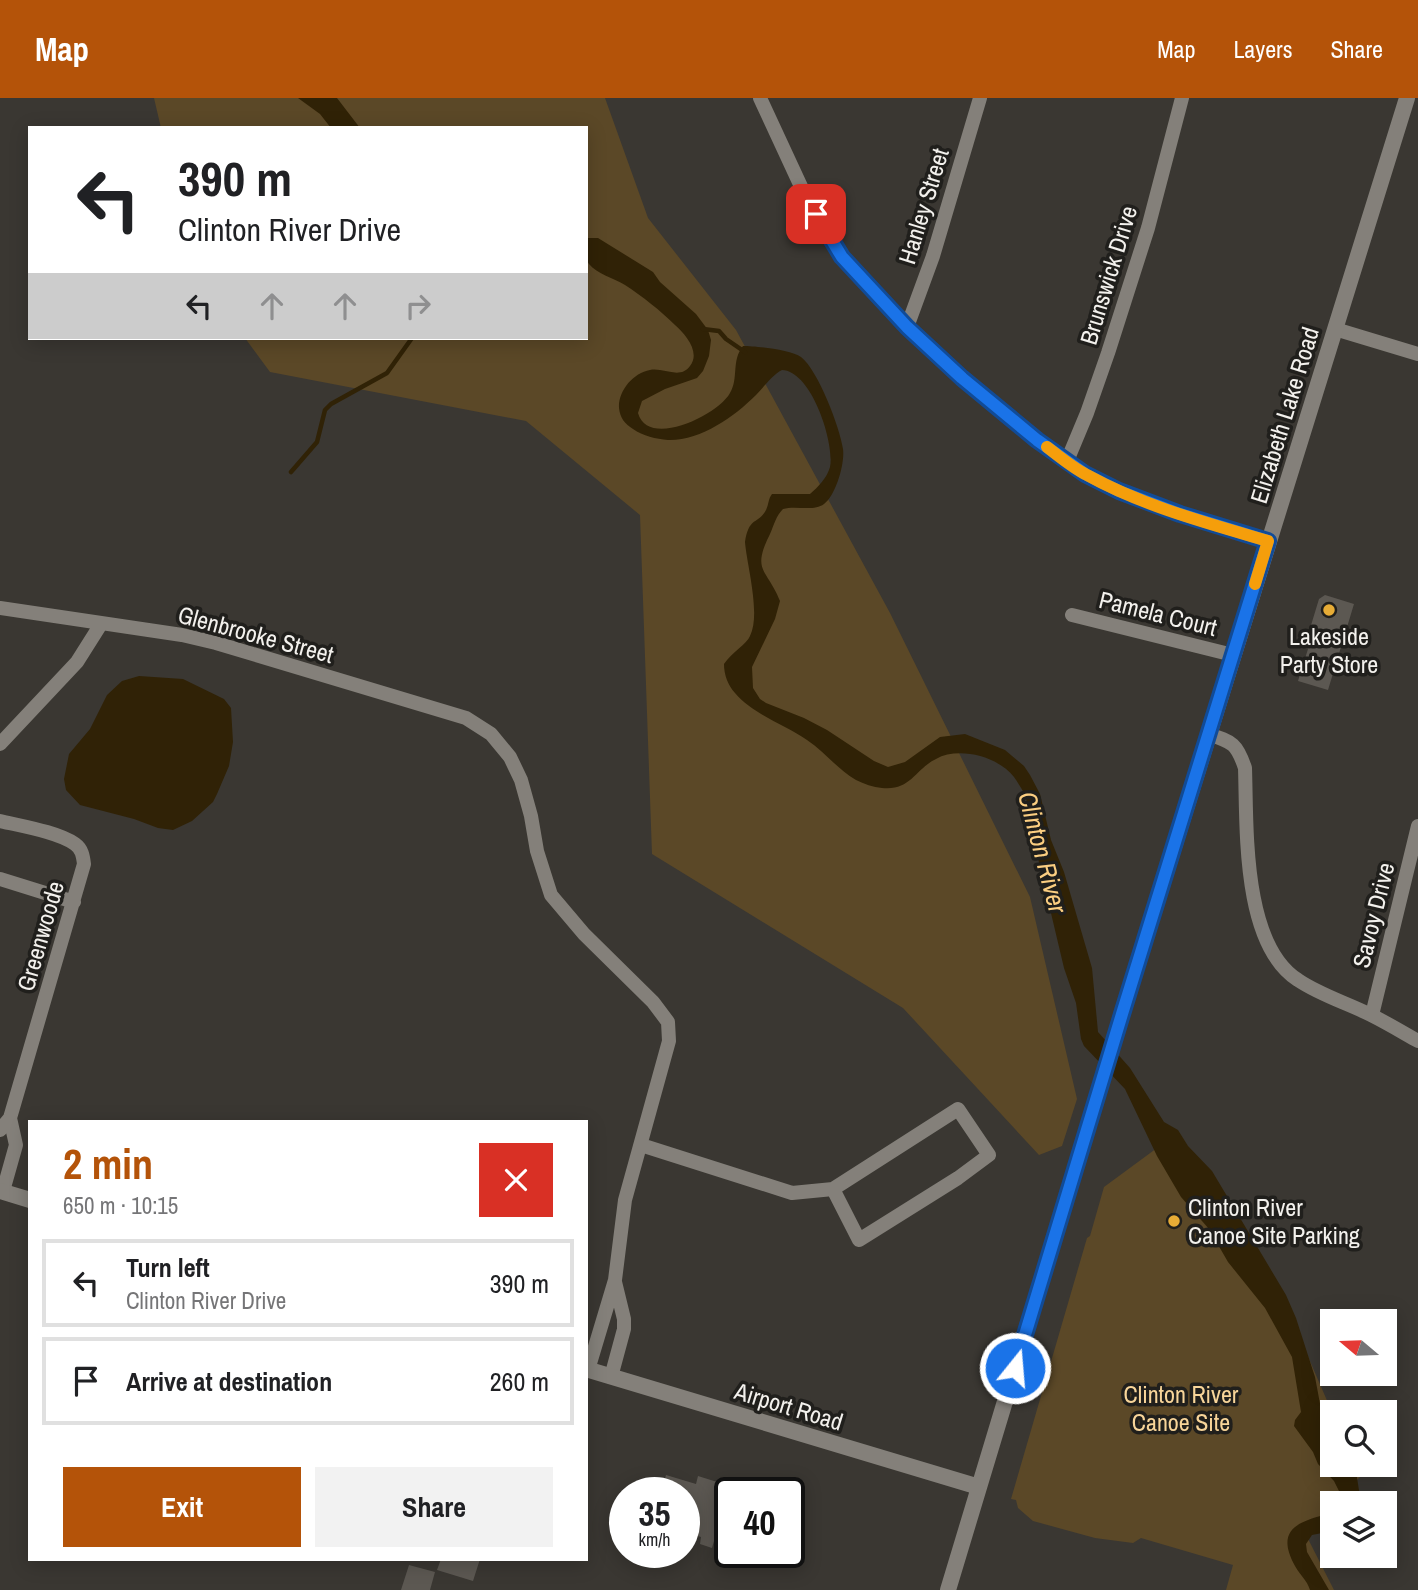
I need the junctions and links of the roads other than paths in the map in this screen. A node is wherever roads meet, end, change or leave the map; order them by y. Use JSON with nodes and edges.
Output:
{"nodes":[{"id":1,"x":980,"y":98,"type":"edge"},
{"id":2,"x":1182,"y":98,"type":"edge"},
{"id":3,"x":1407,"y":98,"type":"edge"},
{"id":4,"x":762,"y":99,"type":"edge"},
{"id":5,"x":907,"y":327,"type":"junction"},
{"id":6,"x":1335,"y":329,"type":"junction"},
{"id":7,"x":1418,"y":354,"type":"edge"},
{"id":8,"x":1067,"y":461,"type":"junction"},
{"id":9,"x":1268,"y":541,"type":"junction"},
{"id":10,"x":0,"y":608,"type":"edge"},
{"id":11,"x":1072,"y":615,"type":"dead end"},
{"id":12,"x":101,"y":624,"type":"junction"},
{"id":13,"x":1233,"y":655,"type":"junction"},
{"id":14,"x":1208,"y":734,"type":"junction"},
{"id":15,"x":0,"y":744,"type":"edge"},
{"id":16,"x":0,"y":821,"type":"edge"},
{"id":17,"x":1418,"y":826,"type":"edge"},
{"id":18,"x":0,"y":879,"type":"edge"},
{"id":19,"x":74,"y":902,"type":"junction"},
{"id":20,"x":1371,"y":1015,"type":"junction"},
{"id":21,"x":1418,"y":1041,"type":"edge"},
{"id":22,"x":5,"y":1117,"type":"edge"},
{"id":23,"x":0,"y":1130,"type":"edge"},
{"id":24,"x":641,"y":1145,"type":"junction"},
{"id":25,"x":833,"y":1189,"type":"junction"},
{"id":26,"x":1,"y":1191,"type":"edge"},
{"id":27,"x":28,"y":1199,"type":"edge"},
{"id":28,"x":615,"y":1280,"type":"junction"},
{"id":29,"x":588,"y":1367,"type":"edge"},
{"id":30,"x":588,"y":1370,"type":"edge"},
{"id":31,"x":611,"y":1377,"type":"junction"},
{"id":32,"x":979,"y":1487,"type":"junction"},
{"id":33,"x":948,"y":1590,"type":"edge"}],
"edges":[{"from":1,"to":5,"type":"street","name":"Hanley Street"},
{"from":2,"to":8,"type":"street","name":"Brunswick Drive"},
{"from":3,"to":6,"type":"street","name":"Elizabeth Lake Road"},
{"from":4,"to":5,"type":"street"},
{"from":5,"to":8,"type":"street"},
{"from":6,"to":7,"type":"street"},
{"from":6,"to":9,"type":"street","name":"Elizabeth Lake Road"},
{"from":8,"to":9,"type":"street"},
{"from":9,"to":13,"type":"street","name":"Elizabeth Lake Road"},
{"from":10,"to":12,"type":"street","name":"Glenbrooke Street"},
{"from":11,"to":13,"type":"street","name":"Pamela Court"},
{"from":12,"to":15,"type":"street"},
{"from":12,"to":24,"type":"street","name":"Glenbrooke Street"},
{"from":13,"to":14,"type":"street","name":"Elizabeth Lake Road"},
{"from":14,"to":20,"type":"street"},
{"from":14,"to":32,"type":"street","name":"Elizabeth Lake Road"},
{"from":16,"to":19,"type":"street","name":"Greenwoode"},
{"from":17,"to":20,"type":"street","name":"Savoy Drive"},
{"from":18,"to":19,"type":"street"},
{"from":19,"to":22,"type":"street","name":"Greenwoode"},
{"from":20,"to":21,"type":"street"},
{"from":22,"to":23,"type":"street","name":"Greenwoode"},
{"from":22,"to":26,"type":"street","name":"Greenwoode"},
{"from":24,"to":25,"type":"street"},
{"from":24,"to":28,"type":"street"},
{"from":25,"to":25,"type":"street"},
{"from":26,"to":27,"type":"street"},
{"from":28,"to":29,"type":"street"},
{"from":28,"to":31,"type":"street"},
{"from":30,"to":31,"type":"street","name":"Airport Road"},
{"from":31,"to":32,"type":"street","name":"Airport Road"},
{"from":32,"to":33,"type":"street","name":"Elizabeth Lake Road"}]}
